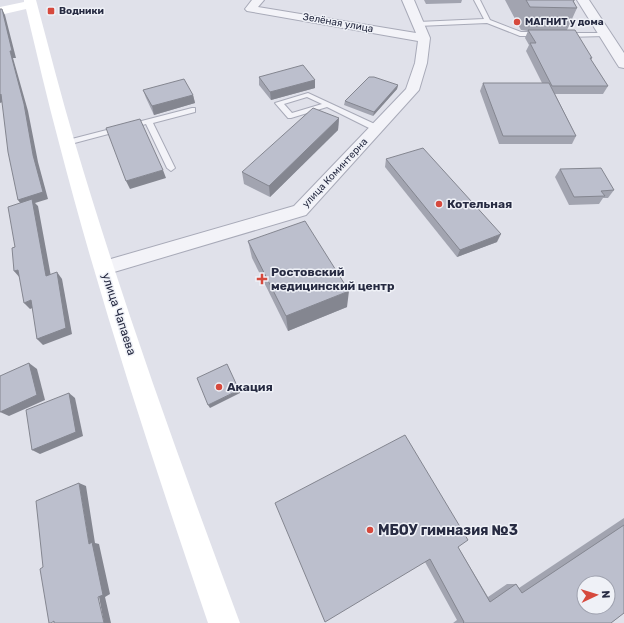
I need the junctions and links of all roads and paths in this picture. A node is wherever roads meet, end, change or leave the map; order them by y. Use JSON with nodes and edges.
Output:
{"nodes":[{"id":1,"x":408,"y":0,"type":"edge"},
{"id":2,"x":477,"y":0,"type":"edge"},
{"id":3,"x":583,"y":0,"type":"edge"},
{"id":4,"x":34,"y":1,"type":"edge"},
{"id":5,"x":255,"y":4,"type":"edge"},
{"id":6,"x":0,"y":11,"type":"edge"},
{"id":7,"x":488,"y":21,"type":"junction"},
{"id":8,"x":421,"y":31,"type":"junction"},
{"id":9,"x":543,"y":34,"type":"edge"},
{"id":10,"x":558,"y":34,"type":"edge"},
{"id":11,"x":604,"y":35,"type":"junction"},
{"id":12,"x":624,"y":64,"type":"edge"},
{"id":13,"x":327,"y":105,"type":"junction"},
{"id":14,"x":192,"y":110,"type":"dead end"},
{"id":15,"x":149,"y":122,"type":"junction"},
{"id":16,"x":376,"y":128,"type":"junction"},
{"id":17,"x":67,"y":143,"type":"junction"},
{"id":18,"x":171,"y":168,"type":"dead end"},
{"id":19,"x":104,"y":268,"type":"junction"},
{"id":20,"x":224,"y":623,"type":"edge"}],
"edges":[{"from":1,"to":8,"type":"street","name":"улица Коминтерна"},
{"from":2,"to":7,"type":"lane"},
{"from":3,"to":11,"type":"street"},
{"from":4,"to":6,"type":"main road"},
{"from":4,"to":17,"type":"main road","name":"улица Чапаева"},
{"from":5,"to":8,"type":"street","name":"Зелёная улица"},
{"from":7,"to":8,"type":"lane"},
{"from":7,"to":9,"type":"lane"},
{"from":8,"to":16,"type":"street","name":"улица Коминтерна"},
{"from":10,"to":11,"type":"lane"},
{"from":11,"to":12,"type":"street"},
{"from":13,"to":13,"type":"lane"},
{"from":13,"to":16,"type":"lane"},
{"from":14,"to":15,"type":"lane"},
{"from":15,"to":17,"type":"lane"},
{"from":15,"to":18,"type":"lane"},
{"from":16,"to":19,"type":"street","name":"улица Коминтерна"},
{"from":17,"to":19,"type":"main road","name":"улица Чапаева"},
{"from":19,"to":20,"type":"main road","name":"улица Чапаева"}]}
